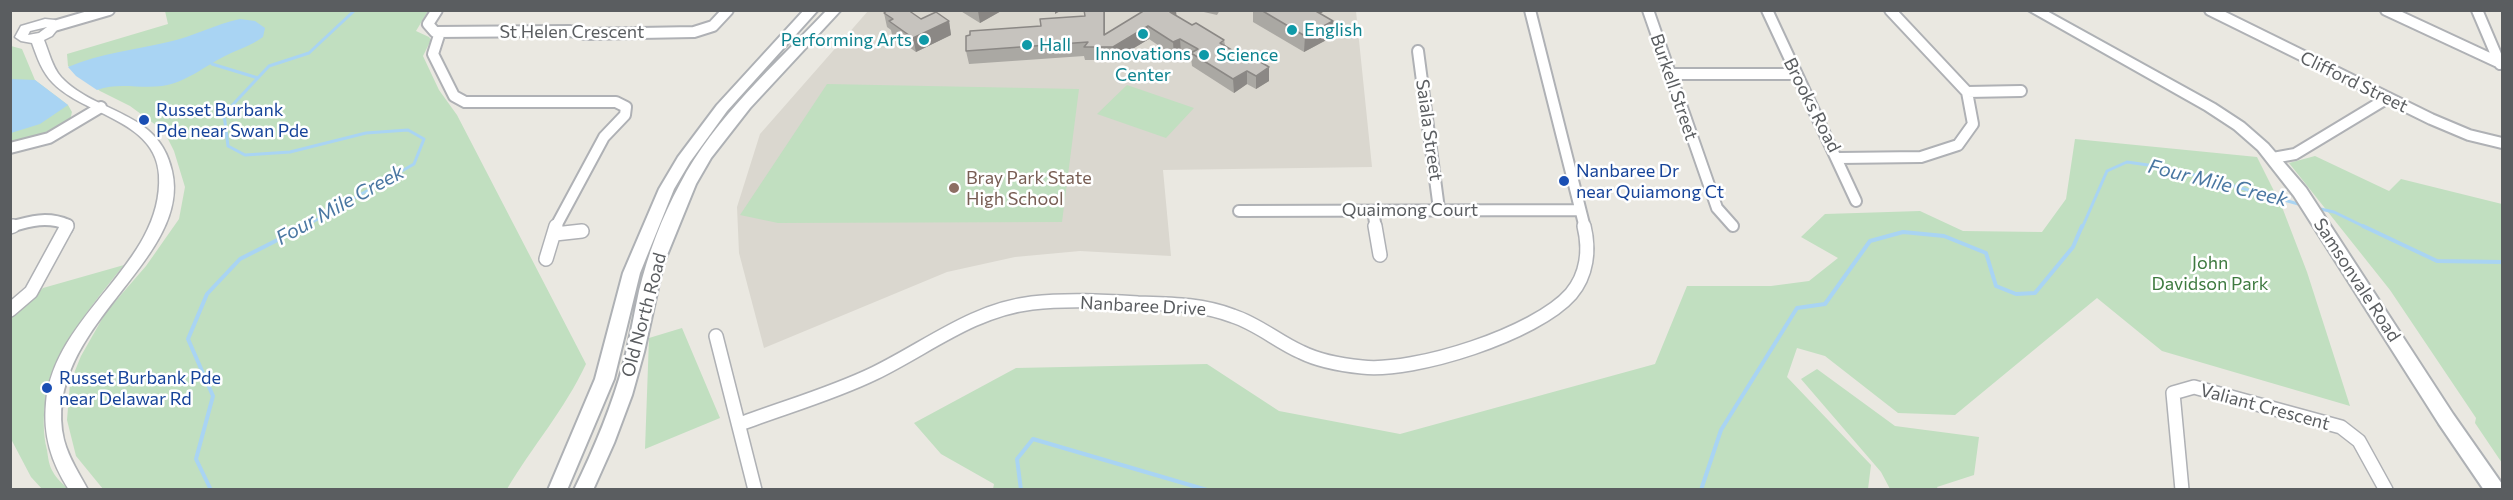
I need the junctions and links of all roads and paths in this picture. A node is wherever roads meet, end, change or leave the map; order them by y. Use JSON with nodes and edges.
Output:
{"nodes":[{"id":1,"x":109,"y":10,"type":"edge"},
{"id":2,"x":437,"y":10,"type":"edge"},
{"id":3,"x":728,"y":10,"type":"edge"},
{"id":4,"x":812,"y":10,"type":"edge"},
{"id":5,"x":835,"y":10,"type":"edge"},
{"id":6,"x":1530,"y":10,"type":"edge"},
{"id":7,"x":1648,"y":10,"type":"edge"},
{"id":8,"x":1767,"y":10,"type":"edge"},
{"id":9,"x":1890,"y":10,"type":"edge"},
{"id":10,"x":2034,"y":10,"type":"edge"},
{"id":11,"x":2210,"y":10,"type":"edge"},
{"id":12,"x":2386,"y":10,"type":"edge"},
{"id":13,"x":2477,"y":10,"type":"edge"},
{"id":14,"x":54,"y":26,"type":"junction"},
{"id":15,"x":445,"y":32,"type":"junction"},
{"id":16,"x":15,"y":36,"type":"edge"},
{"id":17,"x":38,"y":38,"type":"junction"},
{"id":18,"x":1418,"y":51,"type":"dead end"},
{"id":19,"x":2501,"y":67,"type":"edge"},
{"id":20,"x":1669,"y":74,"type":"junction"},
{"id":21,"x":1796,"y":74,"type":"junction"},
{"id":22,"x":2021,"y":91,"type":"dead end"},
{"id":23,"x":1967,"y":92,"type":"junction"},
{"id":24,"x":2386,"y":99,"type":"junction"},
{"id":25,"x":101,"y":107,"type":"junction"},
{"id":26,"x":2502,"y":143,"type":"edge"},
{"id":27,"x":10,"y":148,"type":"edge"},
{"id":28,"x":1839,"y":158,"type":"junction"},
{"id":29,"x":2273,"y":158,"type":"junction"},
{"id":30,"x":1856,"y":201,"type":"dead end"},
{"id":31,"x":1439,"y":210,"type":"junction"},
{"id":32,"x":1580,"y":210,"type":"junction"},
{"id":33,"x":1239,"y":211,"type":"dead end"},
{"id":34,"x":1373,"y":211,"type":"junction"},
{"id":35,"x":10,"y":226,"type":"edge"},
{"id":36,"x":1733,"y":226,"type":"dead end"},
{"id":37,"x":582,"y":231,"type":"dead end"},
{"id":38,"x":555,"y":234,"type":"junction"},
{"id":39,"x":1380,"y":255,"type":"dead end"},
{"id":40,"x":546,"y":259,"type":"dead end"},
{"id":41,"x":10,"y":310,"type":"edge"},
{"id":42,"x":716,"y":336,"type":"dead end"},
{"id":43,"x":740,"y":424,"type":"junction"},
{"id":44,"x":79,"y":489,"type":"edge"},
{"id":45,"x":557,"y":489,"type":"edge"},
{"id":46,"x":583,"y":489,"type":"edge"},
{"id":47,"x":755,"y":489,"type":"edge"},
{"id":48,"x":2182,"y":489,"type":"edge"},
{"id":49,"x":2386,"y":489,"type":"edge"},
{"id":50,"x":2495,"y":489,"type":"edge"}],
"edges":[{"from":1,"to":14,"type":"street"},
{"from":2,"to":15,"type":"street"},
{"from":3,"to":15,"type":"street","name":"St Helen Crescent"},
{"from":4,"to":45,"type":"main road","name":"Old North Road"},
{"from":5,"to":46,"type":"main road","name":"Old North Road"},
{"from":6,"to":32,"type":"street","name":"Nanbaree Drive"},
{"from":7,"to":20,"type":"street","name":"Burkell Street"},
{"from":8,"to":21,"type":"street","name":"Brooks Road"},
{"from":9,"to":23,"type":"street"},
{"from":10,"to":29,"type":"main road","name":"Samsonvale Road"},
{"from":11,"to":24,"type":"street","name":"Clifford Street"},
{"from":12,"to":19,"type":"street"},
{"from":13,"to":19,"type":"street"},
{"from":14,"to":16,"type":"street"},
{"from":14,"to":17,"type":"street"},
{"from":15,"to":38,"type":"street"},
{"from":16,"to":17,"type":"street"},
{"from":17,"to":25,"type":"street"},
{"from":18,"to":31,"type":"street","name":"Saiala Street"},
{"from":20,"to":21,"type":"street"},
{"from":20,"to":36,"type":"street","name":"Burkell Street"},
{"from":21,"to":28,"type":"street","name":"Brooks Road"},
{"from":22,"to":23,"type":"street"},
{"from":23,"to":28,"type":"street"},
{"from":24,"to":26,"type":"street","name":"Clifford Street"},
{"from":24,"to":29,"type":"street"},
{"from":25,"to":27,"type":"street"},
{"from":25,"to":44,"type":"street"},
{"from":28,"to":30,"type":"street","name":"Brooks Road"},
{"from":29,"to":50,"type":"main road","name":"Samsonvale Road"},
{"from":31,"to":32,"type":"street","name":"Quaimong Court"},
{"from":31,"to":34,"type":"street","name":"Quaimong Court"},
{"from":32,"to":43,"type":"street","name":"Nanbaree Drive"},
{"from":33,"to":34,"type":"street","name":"Quaimong Court"},
{"from":34,"to":39,"type":"street"},
{"from":35,"to":41,"type":"street"},
{"from":37,"to":38,"type":"street"},
{"from":38,"to":40,"type":"street"},
{"from":42,"to":43,"type":"street"},
{"from":43,"to":47,"type":"street"},
{"from":48,"to":49,"type":"street","name":"Valiant Crescent"}]}
